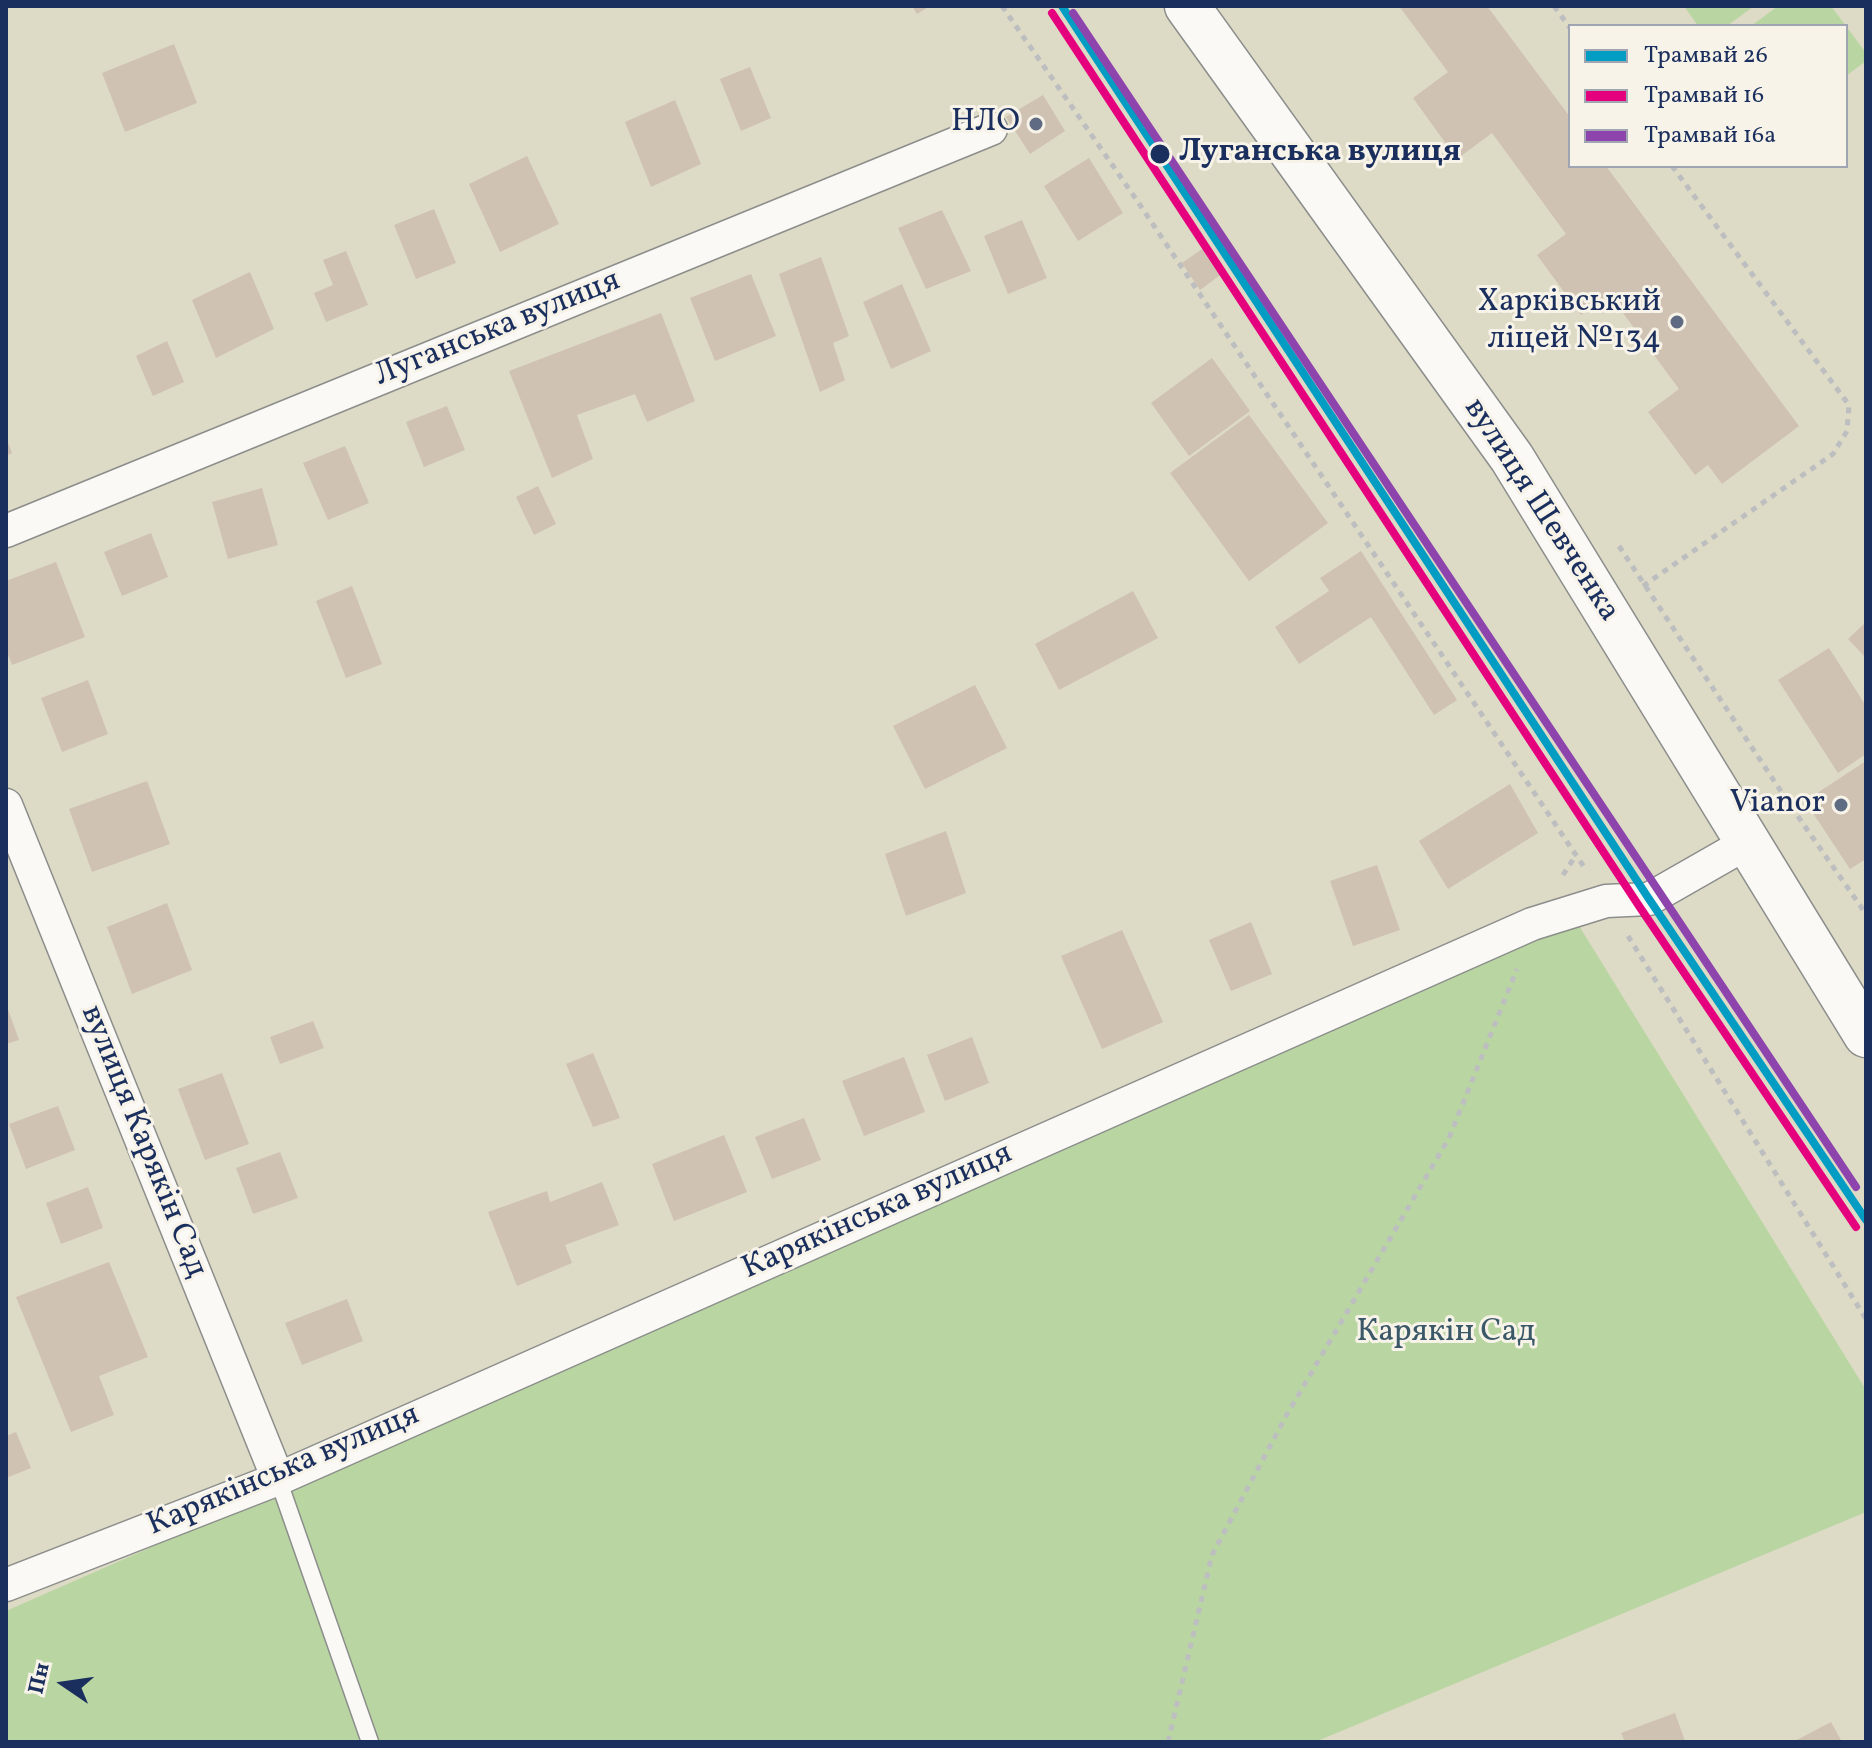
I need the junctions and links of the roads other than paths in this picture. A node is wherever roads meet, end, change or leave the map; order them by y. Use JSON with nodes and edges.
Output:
{"nodes":[{"id":1,"x":1187,"y":6,"type":"edge"},
{"id":2,"x":991,"y":129,"type":"dead end"},
{"id":3,"x":6,"y":531,"type":"edge"},
{"id":4,"x":6,"y":805,"type":"edge"},
{"id":5,"x":1747,"y":843,"type":"junction"},
{"id":6,"x":1865,"y":1033,"type":"edge"},
{"id":7,"x":278,"y":1479,"type":"junction"},
{"id":8,"x":6,"y":1585,"type":"edge"},
{"id":9,"x":370,"y":1742,"type":"edge"}],
"edges":[{"from":1,"to":5,"type":"main road","name":"вулиця Шевченка"},
{"from":2,"to":3,"type":"street","name":"Луганська вулиця"},
{"from":4,"to":7,"type":"street","name":"вулиця Карякін Сад"},
{"from":5,"to":6,"type":"main road","name":"вулиця Шевченка"},
{"from":5,"to":7,"type":"street","name":"Карякінська вулиця"},
{"from":7,"to":8,"type":"street","name":"Карякінська вулиця"},
{"from":7,"to":9,"type":"lane"}]}
